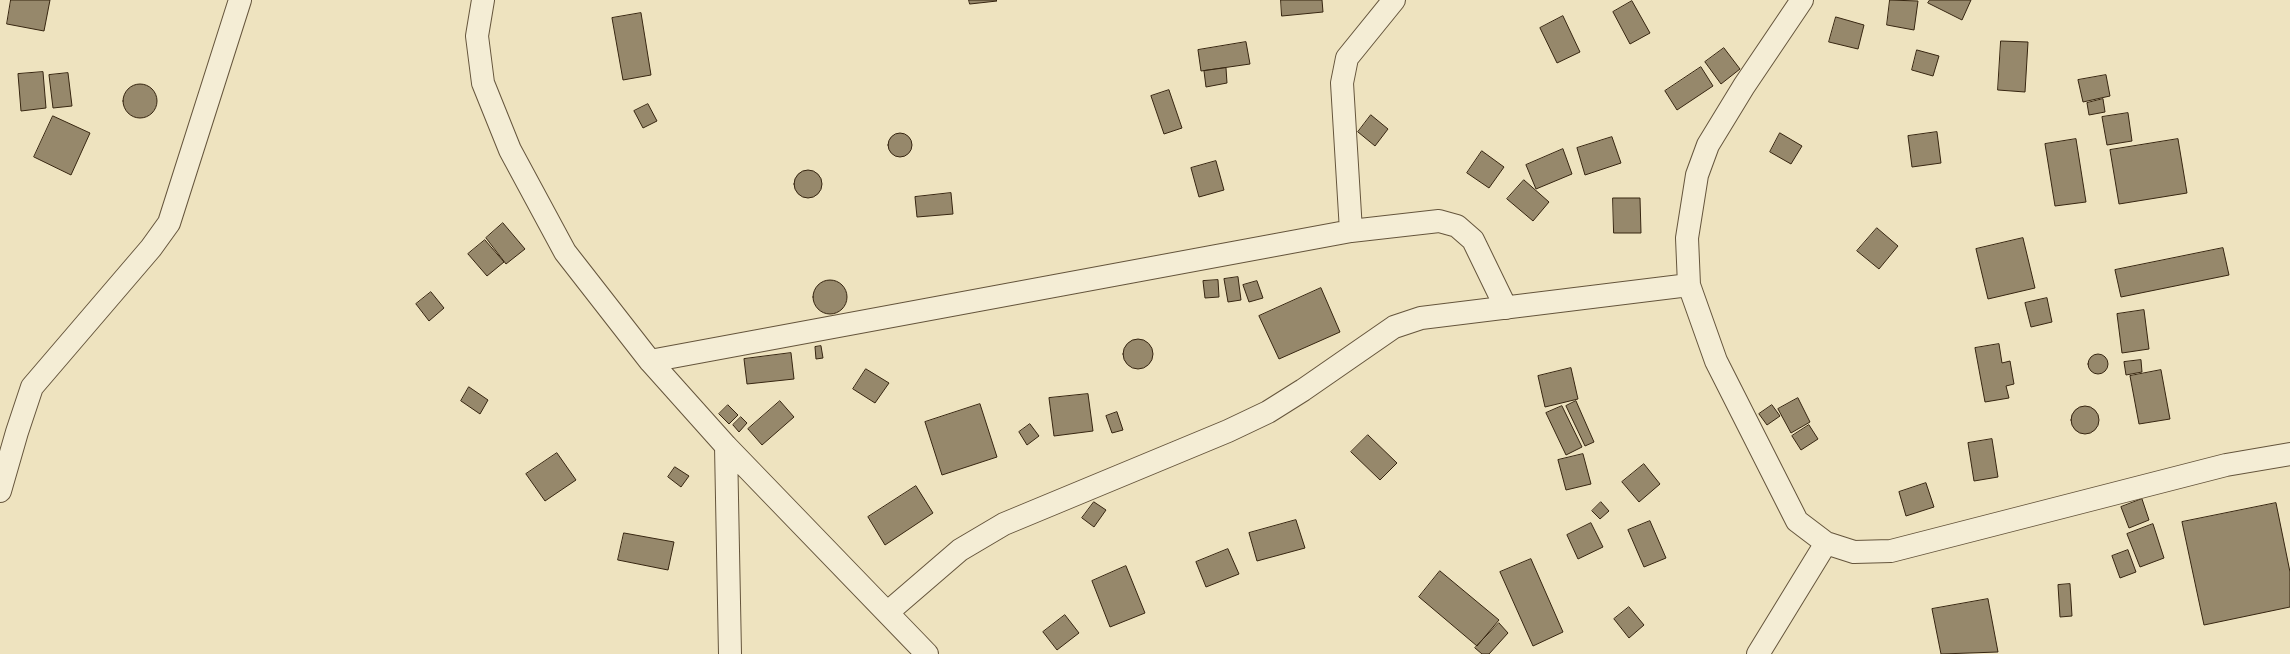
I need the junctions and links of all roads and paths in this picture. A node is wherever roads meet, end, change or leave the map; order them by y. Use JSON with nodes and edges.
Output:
{"nodes":[{"id":1,"x":240,"y":0,"type":"edge"},
{"id":2,"x":483,"y":0,"type":"edge"},
{"id":3,"x":1394,"y":0,"type":"edge"},
{"id":4,"x":1802,"y":0,"type":"edge"},
{"id":5,"x":1351,"y":231,"type":"junction"},
{"id":6,"x":1689,"y":285,"type":"junction"},
{"id":7,"x":1506,"y":308,"type":"junction"},
{"id":8,"x":650,"y":361,"type":"junction"},
{"id":9,"x":726,"y":446,"type":"junction"},
{"id":10,"x":2290,"y":454,"type":"edge"},
{"id":11,"x":0,"y":491,"type":"edge"},
{"id":12,"x":1826,"y":543,"type":"junction"},
{"id":13,"x":888,"y":612,"type":"junction"},
{"id":14,"x":730,"y":654,"type":"edge"},
{"id":15,"x":927,"y":654,"type":"edge"},
{"id":16,"x":1758,"y":654,"type":"edge"}],
"edges":[{"from":1,"to":11,"type":"street"},
{"from":2,"to":8,"type":"street"},
{"from":3,"to":5,"type":"street"},
{"from":4,"to":6,"type":"street"},
{"from":5,"to":7,"type":"street"},
{"from":5,"to":8,"type":"street"},
{"from":6,"to":7,"type":"street"},
{"from":6,"to":12,"type":"street"},
{"from":7,"to":13,"type":"street"},
{"from":8,"to":9,"type":"street"},
{"from":9,"to":13,"type":"street"},
{"from":9,"to":14,"type":"street"},
{"from":10,"to":12,"type":"street"},
{"from":12,"to":16,"type":"street"},
{"from":13,"to":15,"type":"street"}]}
